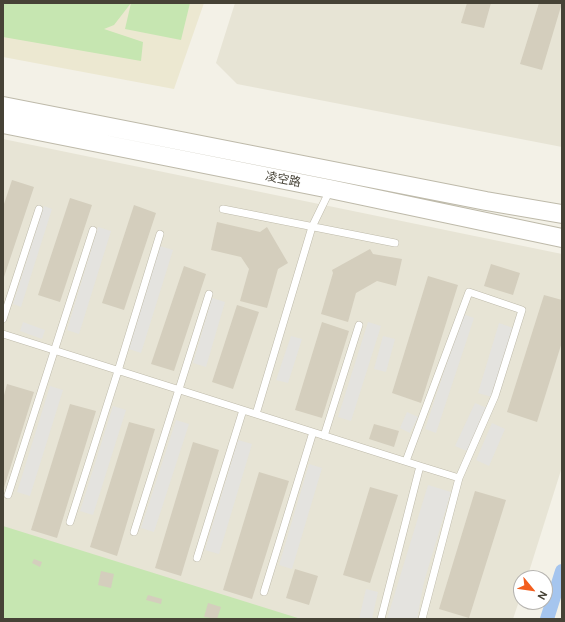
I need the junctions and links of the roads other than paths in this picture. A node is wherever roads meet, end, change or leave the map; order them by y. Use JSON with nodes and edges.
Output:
{"nodes":[{"id":1,"x":3,"y":106,"type":"edge"},
{"id":2,"x":3,"y":124,"type":"edge"},
{"id":3,"x":330,"y":189,"type":"junction"},
{"id":4,"x":38,"y":209,"type":"dead end"},
{"id":5,"x":223,"y":209,"type":"dead end"},
{"id":6,"x":562,"y":214,"type":"edge"},
{"id":7,"x":312,"y":227,"type":"junction"},
{"id":8,"x":93,"y":230,"type":"dead end"},
{"id":9,"x":160,"y":234,"type":"dead end"},
{"id":10,"x":562,"y":238,"type":"edge"},
{"id":11,"x":396,"y":243,"type":"dead end"},
{"id":12,"x":209,"y":294,"type":"dead end"},
{"id":13,"x":3,"y":319,"type":"edge"},
{"id":14,"x":359,"y":325,"type":"dead end"},
{"id":15,"x":3,"y":334,"type":"edge"},
{"id":16,"x":55,"y":351,"type":"junction"},
{"id":17,"x":118,"y":371,"type":"junction"},
{"id":18,"x":178,"y":390,"type":"junction"},
{"id":19,"x":243,"y":410,"type":"junction"},
{"id":20,"x":256,"y":414,"type":"junction"},
{"id":21,"x":313,"y":432,"type":"junction"},
{"id":22,"x":324,"y":436,"type":"junction"},
{"id":23,"x":406,"y":462,"type":"junction"},
{"id":24,"x":420,"y":466,"type":"junction"},
{"id":25,"x":459,"y":478,"type":"junction"},
{"id":26,"x":8,"y":496,"type":"dead end"},
{"id":27,"x":70,"y":522,"type":"dead end"},
{"id":28,"x":134,"y":532,"type":"dead end"},
{"id":29,"x":197,"y":558,"type":"dead end"},
{"id":30,"x":264,"y":592,"type":"dead end"},
{"id":31,"x":381,"y":619,"type":"edge"},
{"id":32,"x":422,"y":619,"type":"edge"}],
"edges":[{"from":1,"to":6,"type":"street","name":"凌空路"},
{"from":2,"to":3,"type":"street","name":"凌空路"},
{"from":3,"to":7,"type":"lane"},
{"from":3,"to":10,"type":"street","name":"凌空路"},
{"from":4,"to":13,"type":"lane"},
{"from":5,"to":7,"type":"lane"},
{"from":7,"to":11,"type":"lane"},
{"from":7,"to":20,"type":"lane"},
{"from":8,"to":16,"type":"lane"},
{"from":9,"to":17,"type":"lane"},
{"from":12,"to":18,"type":"lane"},
{"from":14,"to":22,"type":"lane"},
{"from":15,"to":16,"type":"lane"},
{"from":16,"to":17,"type":"lane"},
{"from":16,"to":26,"type":"lane"},
{"from":17,"to":18,"type":"lane"},
{"from":17,"to":27,"type":"lane"},
{"from":18,"to":19,"type":"lane"},
{"from":18,"to":28,"type":"lane"},
{"from":19,"to":20,"type":"lane"},
{"from":19,"to":29,"type":"lane"},
{"from":20,"to":21,"type":"lane"},
{"from":21,"to":22,"type":"lane"},
{"from":21,"to":30,"type":"lane"},
{"from":22,"to":23,"type":"lane"},
{"from":23,"to":24,"type":"lane"},
{"from":23,"to":25,"type":"lane"},
{"from":24,"to":25,"type":"lane"},
{"from":24,"to":31,"type":"lane"},
{"from":25,"to":32,"type":"lane"}]}
